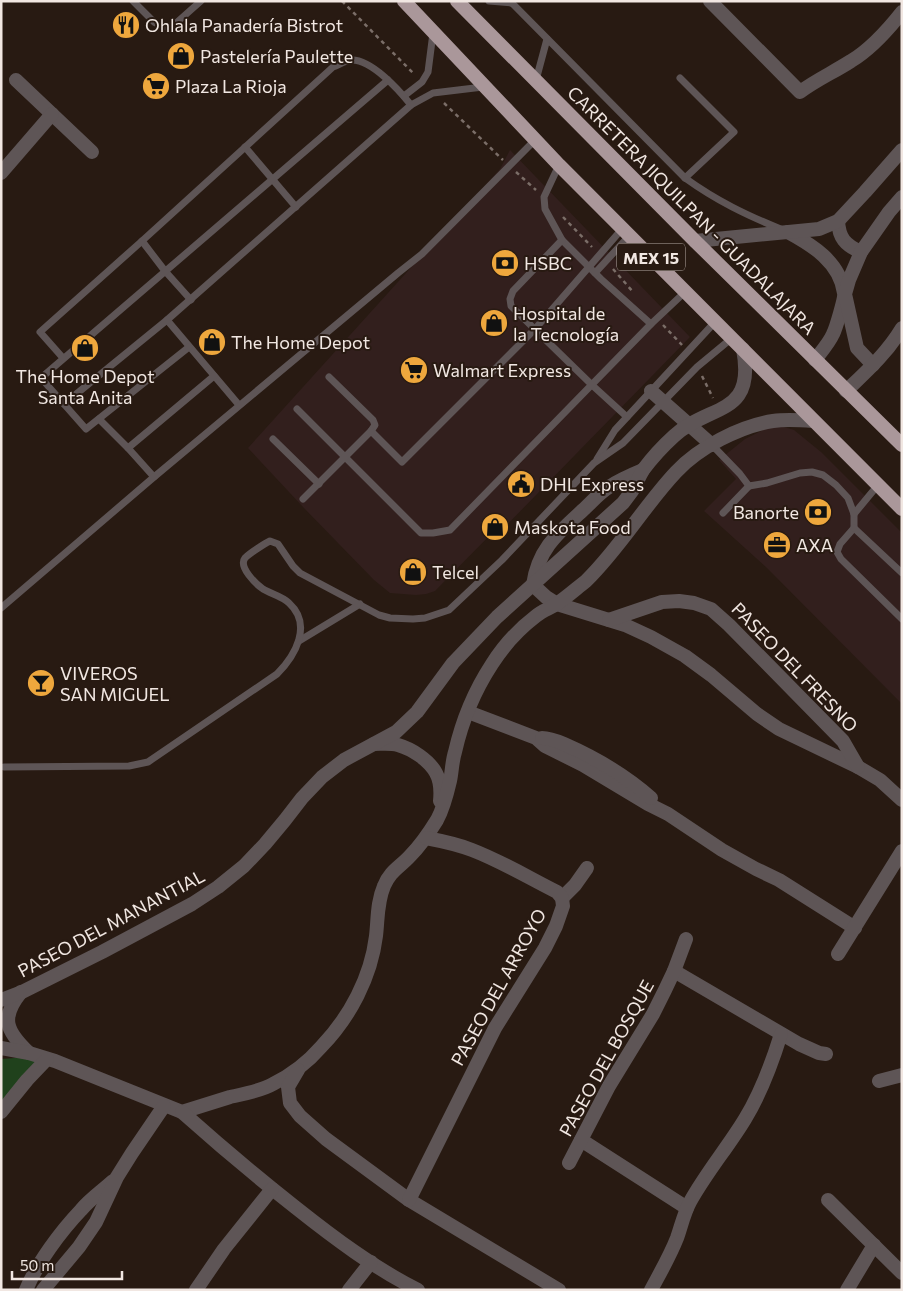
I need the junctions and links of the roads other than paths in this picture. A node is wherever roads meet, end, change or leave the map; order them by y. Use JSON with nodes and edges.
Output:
{"nodes":[{"id":1,"x":133,"y":1,"type":"edge"},
{"id":2,"x":201,"y":1,"type":"edge"},
{"id":3,"x":404,"y":1,"type":"edge"},
{"id":4,"x":457,"y":1,"type":"edge"},
{"id":5,"x":490,"y":1,"type":"edge"},
{"id":6,"x":710,"y":1,"type":"edge"},
{"id":7,"x":511,"y":2,"type":"edge"},
{"id":8,"x":902,"y":12,"type":"edge"},
{"id":9,"x":433,"y":32,"type":"junction"},
{"id":10,"x":547,"y":39,"type":"junction"},
{"id":11,"x":680,"y":78,"type":"dead end"},
{"id":12,"x":16,"y":80,"type":"dead end"},
{"id":13,"x":388,"y":80,"type":"junction"},
{"id":14,"x":536,"y":80,"type":"junction"},
{"id":15,"x":484,"y":87,"type":"junction"},
{"id":16,"x":404,"y":96,"type":"junction"},
{"id":17,"x":411,"y":105,"type":"junction"},
{"id":18,"x":52,"y":114,"type":"junction"},
{"id":19,"x":535,"y":140,"type":"junction"},
{"id":20,"x":245,"y":147,"type":"junction"},
{"id":21,"x":902,"y":150,"type":"edge"},
{"id":22,"x":92,"y":152,"type":"dead end"},
{"id":23,"x":559,"y":165,"type":"junction"},
{"id":24,"x":1,"y":173,"type":"edge"},
{"id":25,"x":685,"y":178,"type":"junction"},
{"id":26,"x":273,"y":179,"type":"junction"},
{"id":27,"x":902,"y":197,"type":"edge"},
{"id":28,"x":296,"y":207,"type":"junction"},
{"id":29,"x":838,"y":221,"type":"junction"},
{"id":30,"x":626,"y":232,"type":"junction"},
{"id":31,"x":788,"y":232,"type":"junction"},
{"id":32,"x":562,"y":240,"type":"junction"},
{"id":33,"x":142,"y":241,"type":"junction"},
{"id":34,"x":695,"y":241,"type":"junction"},
{"id":35,"x":861,"y":252,"type":"junction"},
{"id":36,"x":588,"y":266,"type":"junction"},
{"id":37,"x":165,"y":271,"type":"junction"},
{"id":38,"x":595,"y":273,"type":"junction"},
{"id":39,"x":685,"y":292,"type":"junction"},
{"id":40,"x":845,"y":294,"type":"junction"},
{"id":41,"x":191,"y":300,"type":"junction"},
{"id":42,"x":167,"y":320,"type":"junction"},
{"id":43,"x":715,"y":322,"type":"junction"},
{"id":44,"x":651,"y":324,"type":"junction"},
{"id":45,"x":902,"y":328,"type":"edge"},
{"id":46,"x":534,"y":329,"type":"junction"},
{"id":47,"x":732,"y":338,"type":"junction"},
{"id":48,"x":189,"y":347,"type":"junction"},
{"id":49,"x":743,"y":349,"type":"junction"},
{"id":50,"x":63,"y":358,"type":"junction"},
{"id":51,"x":815,"y":360,"type":"junction"},
{"id":52,"x":874,"y":365,"type":"junction"},
{"id":53,"x":214,"y":376,"type":"junction"},
{"id":54,"x":329,"y":377,"type":"dead end"},
{"id":55,"x":592,"y":385,"type":"junction"},
{"id":56,"x":651,"y":391,"type":"junction"},
{"id":57,"x":846,"y":391,"type":"junction"},
{"id":58,"x":663,"y":402,"type":"junction"},
{"id":59,"x":64,"y":404,"type":"junction"},
{"id":60,"x":239,"y":405,"type":"junction"},
{"id":61,"x":298,"y":409,"type":"dead end"},
{"id":62,"x":627,"y":417,"type":"junction"},
{"id":63,"x":99,"y":419,"type":"junction"},
{"id":64,"x":813,"y":421,"type":"junction"},
{"id":65,"x":688,"y":424,"type":"junction"},
{"id":66,"x":371,"y":431,"type":"junction"},
{"id":67,"x":273,"y":439,"type":"dead end"},
{"id":68,"x":712,"y":445,"type":"junction"},
{"id":69,"x":902,"y":445,"type":"edge"},
{"id":70,"x":128,"y":448,"type":"junction"},
{"id":71,"x":346,"y":457,"type":"junction"},
{"id":72,"x":594,"y":464,"type":"junction"},
{"id":73,"x":643,"y":470,"type":"junction"},
{"id":74,"x":154,"y":477,"type":"junction"},
{"id":75,"x":319,"y":484,"type":"junction"},
{"id":76,"x":878,"y":485,"type":"junction"},
{"id":77,"x":749,"y":486,"type":"junction"},
{"id":78,"x":303,"y":499,"type":"dead end"},
{"id":79,"x":902,"y":509,"type":"edge"},
{"id":80,"x":724,"y":514,"type":"dead end"},
{"id":81,"x":854,"y":514,"type":"junction"},
{"id":82,"x":854,"y":528,"type":"junction"},
{"id":83,"x":902,"y":573,"type":"edge"},
{"id":84,"x":533,"y":585,"type":"junction"},
{"id":85,"x":360,"y":604,"type":"junction"},
{"id":86,"x":557,"y":604,"type":"junction"},
{"id":87,"x":1,"y":608,"type":"edge"},
{"id":88,"x":902,"y":618,"type":"edge"},
{"id":89,"x":609,"y":620,"type":"junction"},
{"id":90,"x":298,"y":641,"type":"junction"},
{"id":91,"x":468,"y":712,"type":"junction"},
{"id":92,"x":373,"y":744,"type":"junction"},
{"id":93,"x":4,"y":767,"type":"dead end"},
{"id":94,"x":858,"y":767,"type":"junction"},
{"id":95,"x":902,"y":800,"type":"edge"},
{"id":96,"x":439,"y":816,"type":"junction"},
{"id":97,"x":426,"y":838,"type":"junction"},
{"id":98,"x":902,"y":851,"type":"edge"},
{"id":99,"x":587,"y":868,"type":"dead end"},
{"id":100,"x":562,"y":898,"type":"junction"},
{"id":101,"x":854,"y":928,"type":"junction"},
{"id":102,"x":686,"y":939,"type":"dead end"},
{"id":103,"x":838,"y":954,"type":"dead end"},
{"id":104,"x":674,"y":971,"type":"junction"},
{"id":105,"x":22,"y":992,"type":"junction"},
{"id":106,"x":1,"y":1000,"type":"edge"},
{"id":107,"x":781,"y":1034,"type":"junction"},
{"id":108,"x":1,"y":1048,"type":"edge"},
{"id":109,"x":29,"y":1053,"type":"junction"},
{"id":110,"x":826,"y":1054,"type":"dead end"},
{"id":111,"x":47,"y":1059,"type":"junction"},
{"id":112,"x":299,"y":1068,"type":"junction"},
{"id":113,"x":902,"y":1075,"type":"edge"},
{"id":114,"x":880,"y":1081,"type":"dead end"},
{"id":115,"x":164,"y":1106,"type":"junction"},
{"id":116,"x":1,"y":1112,"type":"edge"},
{"id":117,"x":182,"y":1112,"type":"junction"},
{"id":118,"x":581,"y":1140,"type":"junction"},
{"id":119,"x":570,"y":1163,"type":"dead end"},
{"id":120,"x":117,"y":1178,"type":"junction"},
{"id":121,"x":272,"y":1189,"type":"junction"},
{"id":122,"x":409,"y":1200,"type":"junction"},
{"id":123,"x":828,"y":1200,"type":"dead end"},
{"id":124,"x":687,"y":1208,"type":"junction"},
{"id":125,"x":874,"y":1245,"type":"junction"},
{"id":126,"x":371,"y":1262,"type":"junction"},
{"id":127,"x":902,"y":1273,"type":"edge"},
{"id":128,"x":26,"y":1290,"type":"edge"},
{"id":129,"x":43,"y":1290,"type":"edge"},
{"id":130,"x":196,"y":1290,"type":"edge"},
{"id":131,"x":349,"y":1290,"type":"edge"},
{"id":132,"x":418,"y":1290,"type":"edge"},
{"id":133,"x":559,"y":1290,"type":"edge"},
{"id":134,"x":651,"y":1290,"type":"edge"},
{"id":135,"x":847,"y":1290,"type":"edge"}],
"edges":[{"from":1,"to":2,"type":"lane"},
{"from":3,"to":9,"type":"highway","number":"MEX 15"},
{"from":4,"to":14,"type":"highway","name":"CARRETERA JIQUILPAN - GUADALAJARA","number":"MEX 15"},
{"from":5,"to":7,"type":"lane"},
{"from":6,"to":8,"type":"street"},
{"from":7,"to":10,"type":"lane"},
{"from":9,"to":15,"type":"highway","number":"MEX 15"},
{"from":9,"to":16,"type":"lane"},
{"from":10,"to":14,"type":"lane"},
{"from":10,"to":25,"type":"lane"},
{"from":11,"to":25,"type":"lane"},
{"from":12,"to":18,"type":"street"},
{"from":13,"to":16,"type":"lane"},
{"from":13,"to":20,"type":"lane"},
{"from":13,"to":26,"type":"lane"},
{"from":14,"to":34,"type":"highway","name":"CARRETERA JIQUILPAN - GUADALAJARA","number":"MEX 15"},
{"from":15,"to":17,"type":"lane"},
{"from":15,"to":19,"type":"highway","number":"MEX 15"},
{"from":16,"to":17,"type":"lane"},
{"from":17,"to":28,"type":"lane"},
{"from":18,"to":22,"type":"street"},
{"from":18,"to":24,"type":"street"},
{"from":19,"to":23,"type":"highway","number":"MEX 15"},
{"from":19,"to":60,"type":"lane"},
{"from":20,"to":26,"type":"lane"},
{"from":20,"to":33,"type":"lane"},
{"from":21,"to":29,"type":"street"},
{"from":23,"to":30,"type":"highway","number":"MEX 15"},
{"from":23,"to":32,"type":"lane"},
{"from":25,"to":31,"type":"lane"},
{"from":26,"to":28,"type":"lane"},
{"from":26,"to":37,"type":"lane"},
{"from":27,"to":35,"type":"street"},
{"from":28,"to":41,"type":"lane"},
{"from":29,"to":31,"type":"street"},
{"from":29,"to":35,"type":"street"},
{"from":30,"to":36,"type":"lane"},
{"from":30,"to":38,"type":"lane"},
{"from":30,"to":39,"type":"highway","number":"MEX 15"},
{"from":31,"to":34,"type":"street"},
{"from":31,"to":40,"type":"street"},
{"from":32,"to":36,"type":"lane"},
{"from":32,"to":46,"type":"lane"},
{"from":33,"to":37,"type":"lane"},
{"from":33,"to":50,"type":"lane"},
{"from":34,"to":51,"type":"highway","name":"CARRETERA JIQUILPAN - GUADALAJARA","number":"MEX 15"},
{"from":35,"to":40,"type":"street"},
{"from":36,"to":38,"type":"lane"},
{"from":36,"to":46,"type":"lane"},
{"from":37,"to":41,"type":"lane"},
{"from":37,"to":50,"type":"lane"},
{"from":38,"to":44,"type":"lane"},
{"from":39,"to":43,"type":"highway","number":"MEX 15"},
{"from":39,"to":44,"type":"lane"},
{"from":40,"to":51,"type":"street"},
{"from":40,"to":52,"type":"street"},
{"from":41,"to":42,"type":"lane"},
{"from":42,"to":48,"type":"lane"},
{"from":42,"to":59,"type":"lane"},
{"from":43,"to":47,"type":"highway","number":"MEX 15"},
{"from":43,"to":56,"type":"lane"},
{"from":44,"to":55,"type":"lane"},
{"from":45,"to":52,"type":"street"},
{"from":46,"to":55,"type":"lane"},
{"from":46,"to":66,"type":"lane"},
{"from":47,"to":49,"type":"highway","number":"MEX 15"},
{"from":47,"to":58,"type":"lane"},
{"from":48,"to":53,"type":"lane"},
{"from":48,"to":63,"type":"lane"},
{"from":49,"to":64,"type":"highway","number":"MEX 15"},
{"from":49,"to":65,"type":"street","name":"PASEO DEL MANANTIAL"},
{"from":50,"to":59,"type":"lane"},
{"from":51,"to":57,"type":"highway","name":"CARRETERA JIQUILPAN - GUADALAJARA","number":"MEX 15"},
{"from":52,"to":57,"type":"street"},
{"from":53,"to":60,"type":"lane"},
{"from":53,"to":70,"type":"lane"},
{"from":54,"to":66,"type":"lane"},
{"from":55,"to":62,"type":"lane"},
{"from":55,"to":71,"type":"lane"},
{"from":56,"to":58,"type":"street"},
{"from":56,"to":62,"type":"lane"},
{"from":57,"to":69,"type":"highway","name":"CARRETERA JIQUILPAN - GUADALAJARA","number":"MEX 15"},
{"from":58,"to":65,"type":"street"},
{"from":58,"to":72,"type":"lane"},
{"from":59,"to":63,"type":"lane"},
{"from":60,"to":74,"type":"lane"},
{"from":61,"to":71,"type":"lane"},
{"from":62,"to":72,"type":"lane"},
{"from":63,"to":70,"type":"lane"},
{"from":64,"to":68,"type":"street"},
{"from":64,"to":76,"type":"highway","number":"MEX 15"},
{"from":65,"to":68,"type":"street"},
{"from":65,"to":73,"type":"street","name":"PASEO DEL MANANTIAL"},
{"from":66,"to":71,"type":"lane"},
{"from":67,"to":75,"type":"lane"},
{"from":68,"to":77,"type":"lane"},
{"from":68,"to":86,"type":"street"},
{"from":70,"to":74,"type":"lane"},
{"from":71,"to":75,"type":"lane"},
{"from":72,"to":85,"type":"lane"},
{"from":73,"to":84,"type":"street","name":"PASEO DEL MANANTIAL"},
{"from":73,"to":84,"type":"street"},
{"from":74,"to":87,"type":"lane"},
{"from":75,"to":78,"type":"lane"},
{"from":76,"to":79,"type":"highway","number":"MEX 15"},
{"from":76,"to":81,"type":"lane"},
{"from":77,"to":80,"type":"lane"},
{"from":77,"to":81,"type":"lane"},
{"from":81,"to":82,"type":"lane"},
{"from":82,"to":83,"type":"lane"},
{"from":82,"to":88,"type":"lane"},
{"from":84,"to":86,"type":"street","name":"PASEO DEL FRESNO"},
{"from":84,"to":92,"type":"street","name":"PASEO DEL MANANTIAL"},
{"from":85,"to":90,"type":"lane"},
{"from":85,"to":90,"type":"lane"},
{"from":86,"to":89,"type":"street","name":"PASEO DEL FRESNO"},
{"from":86,"to":91,"type":"street"},
{"from":89,"to":94,"type":"street","name":"PASEO DEL FRESNO"},
{"from":89,"to":94,"type":"street","name":"PASEO DEL FRESNO"},
{"from":90,"to":93,"type":"lane"},
{"from":91,"to":96,"type":"street"},
{"from":91,"to":101,"type":"street"},
{"from":92,"to":96,"type":"street"},
{"from":92,"to":105,"type":"street","name":"PASEO DEL MANANTIAL"},
{"from":94,"to":95,"type":"street","name":"PASEO DEL FRESNO"},
{"from":96,"to":97,"type":"street"},
{"from":97,"to":100,"type":"street","name":"PASEO DEL ARROYO"},
{"from":97,"to":112,"type":"street"},
{"from":98,"to":101,"type":"street"},
{"from":99,"to":100,"type":"street"},
{"from":100,"to":122,"type":"street","name":"PASEO DEL ARROYO"},
{"from":101,"to":103,"type":"street"},
{"from":102,"to":104,"type":"street","name":"PASEO DEL BOSQUE"},
{"from":104,"to":107,"type":"street","name":"PASEO DEL BOSQUE"},
{"from":104,"to":118,"type":"street","name":"PASEO DEL BOSQUE"},
{"from":105,"to":106,"type":"street","name":"PASEO DEL MANANTIAL"},
{"from":105,"to":109,"type":"street"},
{"from":107,"to":110,"type":"street","name":"PASEO DEL BOSQUE"},
{"from":107,"to":124,"type":"street"},
{"from":108,"to":109,"type":"street"},
{"from":109,"to":111,"type":"street"},
{"from":111,"to":115,"type":"street"},
{"from":111,"to":116,"type":"street"},
{"from":112,"to":117,"type":"street"},
{"from":112,"to":122,"type":"street"},
{"from":113,"to":114,"type":"street"},
{"from":115,"to":117,"type":"street"},
{"from":115,"to":120,"type":"street"},
{"from":117,"to":121,"type":"street"},
{"from":118,"to":119,"type":"street","name":"PASEO DEL BOSQUE"},
{"from":118,"to":124,"type":"street"},
{"from":120,"to":128,"type":"street"},
{"from":120,"to":129,"type":"street"},
{"from":121,"to":126,"type":"street"},
{"from":121,"to":130,"type":"street"},
{"from":122,"to":133,"type":"street"},
{"from":123,"to":125,"type":"street"},
{"from":124,"to":134,"type":"street"},
{"from":125,"to":127,"type":"street"},
{"from":125,"to":135,"type":"street"},
{"from":126,"to":131,"type":"street"},
{"from":126,"to":132,"type":"street"}]}
